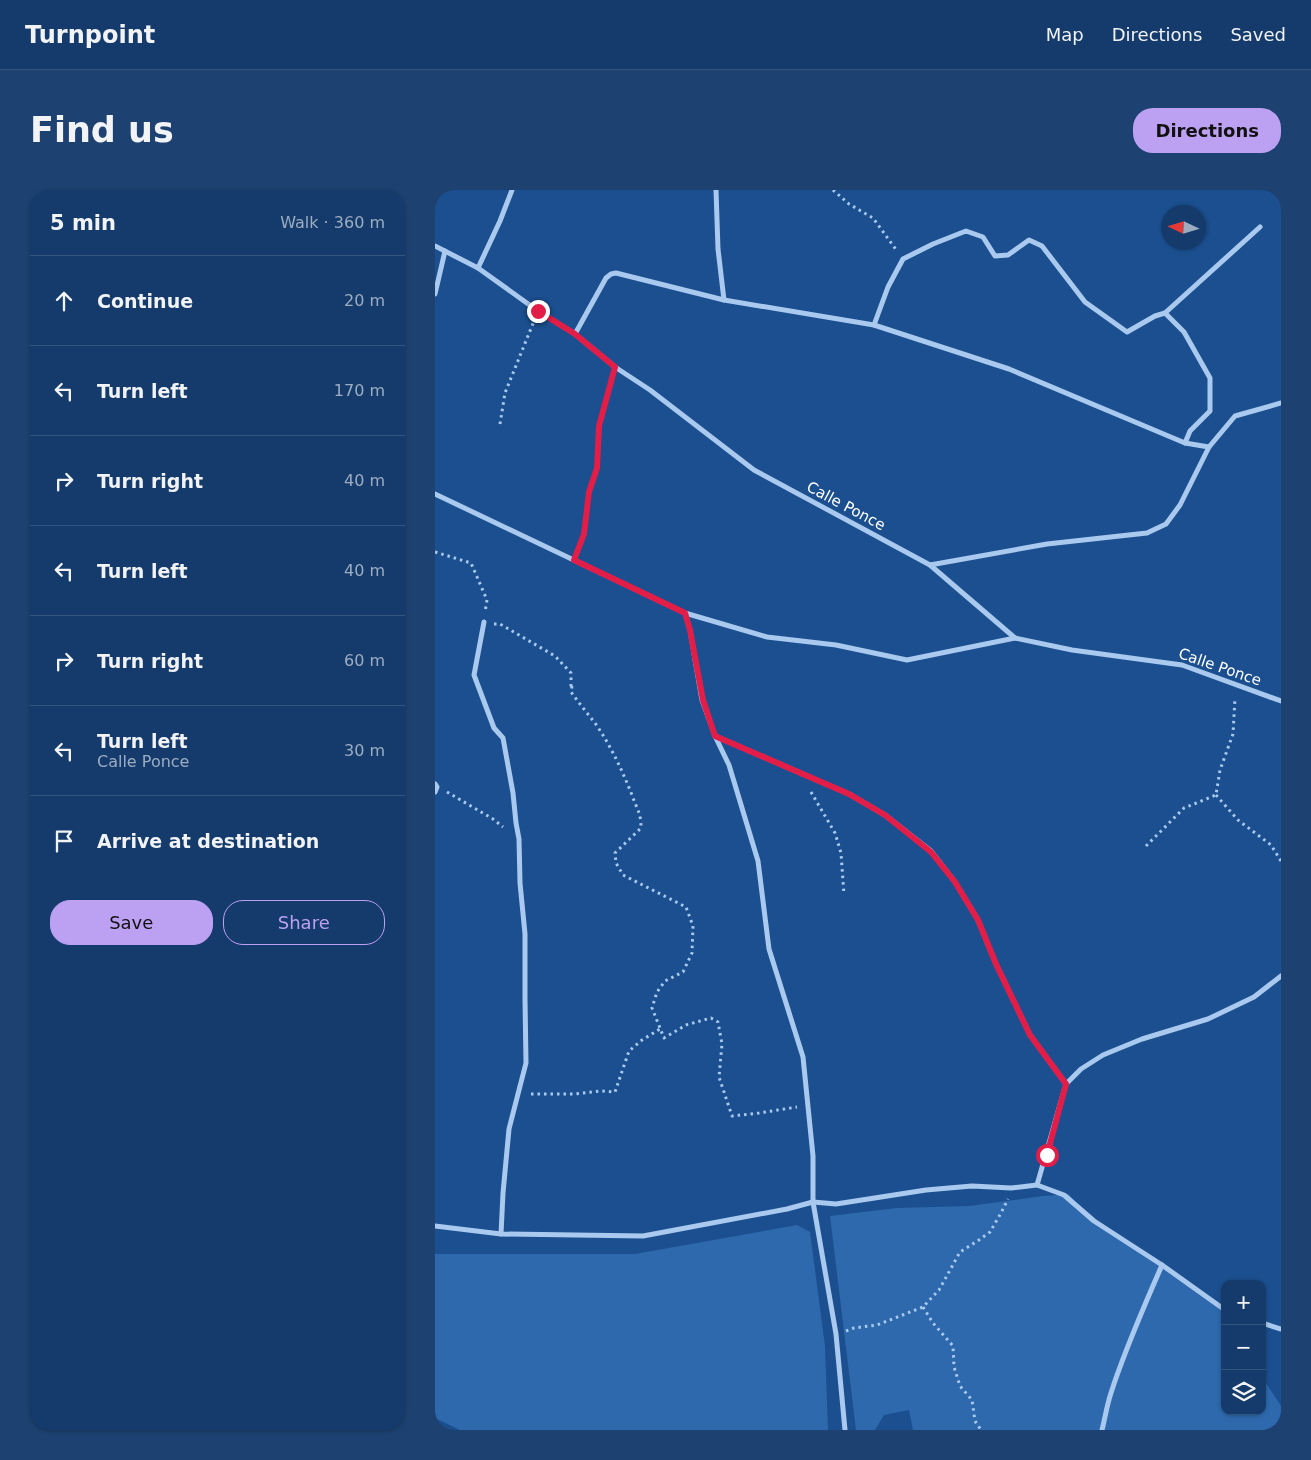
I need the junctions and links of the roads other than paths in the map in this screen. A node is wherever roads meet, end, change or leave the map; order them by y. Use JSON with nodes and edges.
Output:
{"nodes":[{"id":1,"x":512,"y":190,"type":"edge"},
{"id":2,"x":715,"y":190,"type":"edge"},
{"id":3,"x":1260,"y":227,"type":"dead end"},
{"id":4,"x":435,"y":246,"type":"edge"},
{"id":5,"x":445,"y":251,"type":"junction"},
{"id":6,"x":478,"y":268,"type":"junction"},
{"id":7,"x":435,"y":294,"type":"edge"},
{"id":8,"x":724,"y":300,"type":"junction"},
{"id":9,"x":1165,"y":313,"type":"junction"},
{"id":10,"x":874,"y":325,"type":"junction"},
{"id":11,"x":575,"y":334,"type":"junction"},
{"id":12,"x":1281,"y":403,"type":"edge"},
{"id":13,"x":1185,"y":444,"type":"junction"},
{"id":14,"x":1209,"y":447,"type":"junction"},
{"id":15,"x":435,"y":494,"type":"edge"},
{"id":16,"x":930,"y":565,"type":"junction"},
{"id":17,"x":685,"y":613,"type":"junction"},
{"id":18,"x":484,"y":622,"type":"road end"},
{"id":19,"x":1015,"y":638,"type":"junction"},
{"id":20,"x":1281,"y":701,"type":"edge"},
{"id":21,"x":715,"y":736,"type":"junction"},
{"id":22,"x":1281,"y":976,"type":"edge"},
{"id":23,"x":1066,"y":1084,"type":"junction"},
{"id":24,"x":1037,"y":1185,"type":"junction"},
{"id":25,"x":813,"y":1202,"type":"junction"},
{"id":26,"x":435,"y":1226,"type":"edge"},
{"id":27,"x":501,"y":1234,"type":"junction"},
{"id":28,"x":1162,"y":1265,"type":"junction"},
{"id":29,"x":1221,"y":1307,"type":"edge"},
{"id":30,"x":1266,"y":1324,"type":"edge"},
{"id":31,"x":1281,"y":1329,"type":"edge"},
{"id":32,"x":845,"y":1430,"type":"edge"},
{"id":33,"x":1101,"y":1430,"type":"edge"}],
"edges":[{"from":1,"to":6,"type":"street"},
{"from":2,"to":8,"type":"street"},
{"from":3,"to":9,"type":"street"},
{"from":4,"to":5,"type":"street","name":"Calle Ponce"},
{"from":5,"to":6,"type":"street","name":"Calle Ponce"},
{"from":5,"to":7,"type":"street"},
{"from":6,"to":11,"type":"street","name":"Calle Ponce"},
{"from":8,"to":10,"type":"street"},
{"from":8,"to":11,"type":"street"},
{"from":9,"to":10,"type":"street"},
{"from":9,"to":13,"type":"street"},
{"from":10,"to":13,"type":"street"},
{"from":11,"to":16,"type":"street","name":"Calle Ponce"},
{"from":12,"to":14,"type":"street"},
{"from":13,"to":14,"type":"street"},
{"from":14,"to":16,"type":"street"},
{"from":15,"to":17,"type":"street"},
{"from":16,"to":19,"type":"street","name":"Calle Ponce"},
{"from":17,"to":19,"type":"street"},
{"from":17,"to":21,"type":"street"},
{"from":18,"to":27,"type":"street"},
{"from":19,"to":20,"type":"street","name":"Calle Ponce"},
{"from":21,"to":23,"type":"street"},
{"from":21,"to":25,"type":"street"},
{"from":22,"to":23,"type":"street"},
{"from":23,"to":24,"type":"street"},
{"from":24,"to":25,"type":"street"},
{"from":24,"to":28,"type":"street"},
{"from":25,"to":27,"type":"street"},
{"from":25,"to":32,"type":"street"},
{"from":26,"to":27,"type":"street"},
{"from":28,"to":29,"type":"street"},
{"from":28,"to":33,"type":"street"},
{"from":30,"to":31,"type":"street"}]}
